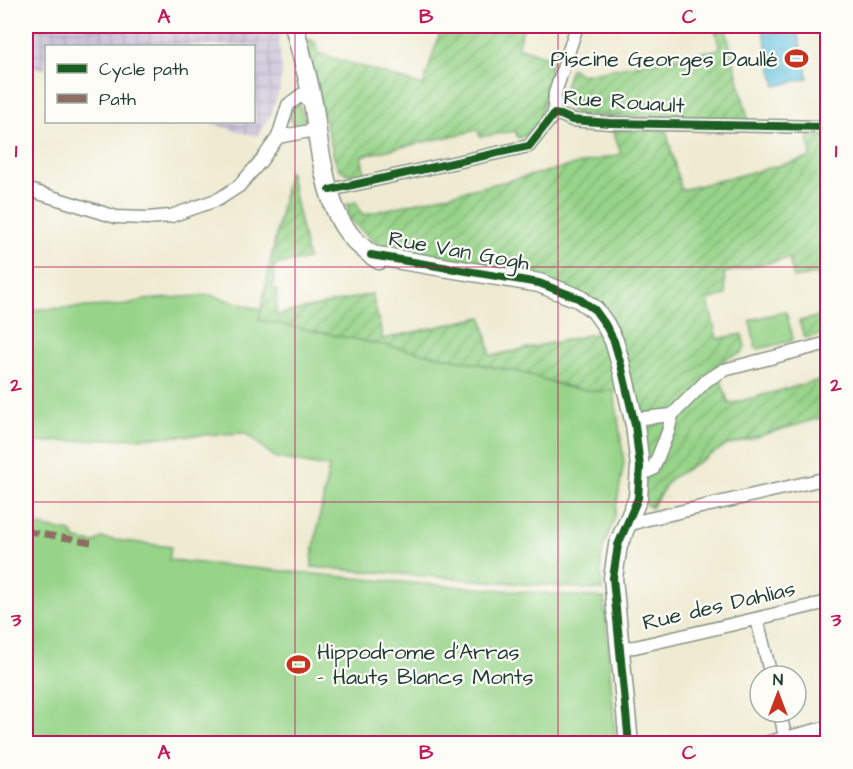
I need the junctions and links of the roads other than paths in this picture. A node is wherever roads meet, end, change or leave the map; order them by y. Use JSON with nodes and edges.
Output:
{"nodes":[{"id":1,"x":576,"y":26,"type":"edge"},
{"id":2,"x":295,"y":27,"type":"edge"},
{"id":3,"x":301,"y":102,"type":"junction"},
{"id":4,"x":554,"y":114,"type":"junction"},
{"id":5,"x":828,"y":127,"type":"edge"},
{"id":6,"x":315,"y":130,"type":"junction"},
{"id":7,"x":278,"y":137,"type":"junction"},
{"id":8,"x":26,"y":189,"type":"edge"},
{"id":9,"x":330,"y":189,"type":"junction"},
{"id":10,"x":828,"y":343,"type":"edge"},
{"id":11,"x":672,"y":415,"type":"junction"},
{"id":12,"x":633,"y":419,"type":"junction"},
{"id":13,"x":640,"y":475,"type":"junction"},
{"id":14,"x":828,"y":478,"type":"edge"},
{"id":15,"x":625,"y":526,"type":"junction"},
{"id":16,"x":828,"y":602,"type":"edge"},
{"id":17,"x":757,"y":619,"type":"junction"},
{"id":18,"x":620,"y":648,"type":"junction"},
{"id":19,"x":768,"y":664,"type":"edge"},
{"id":20,"x":782,"y":724,"type":"edge"},
{"id":21,"x":828,"y":727,"type":"edge"},
{"id":22,"x":785,"y":738,"type":"junction"},
{"id":23,"x":629,"y":744,"type":"edge"},
{"id":24,"x":761,"y":744,"type":"edge"}],
"edges":[{"from":1,"to":4,"type":"street"},
{"from":2,"to":3,"type":"street"},
{"from":3,"to":6,"type":"street"},
{"from":3,"to":7,"type":"street"},
{"from":4,"to":5,"type":"street","name":"Rue Rouault"},
{"from":4,"to":9,"type":"street","name":"Rue Rouault"},
{"from":6,"to":7,"type":"street"},
{"from":6,"to":9,"type":"street"},
{"from":7,"to":8,"type":"street"},
{"from":9,"to":12,"type":"street","name":"Rue Van Gogh"},
{"from":10,"to":11,"type":"street"},
{"from":11,"to":12,"type":"street"},
{"from":11,"to":13,"type":"street"},
{"from":12,"to":13,"type":"street","name":"Rue Van Gogh"},
{"from":13,"to":15,"type":"street","name":"Rue Van Gogh"},
{"from":14,"to":15,"type":"street"},
{"from":15,"to":18,"type":"street","name":"Rue Van Gogh"},
{"from":16,"to":17,"type":"street","name":"Rue des Dahlias"},
{"from":17,"to":18,"type":"street","name":"Rue des Dahlias"},
{"from":17,"to":19,"type":"street"},
{"from":18,"to":23,"type":"street","name":"Rue Van Gogh"},
{"from":20,"to":22,"type":"street"},
{"from":21,"to":22,"type":"street"},
{"from":22,"to":24,"type":"street"}]}
